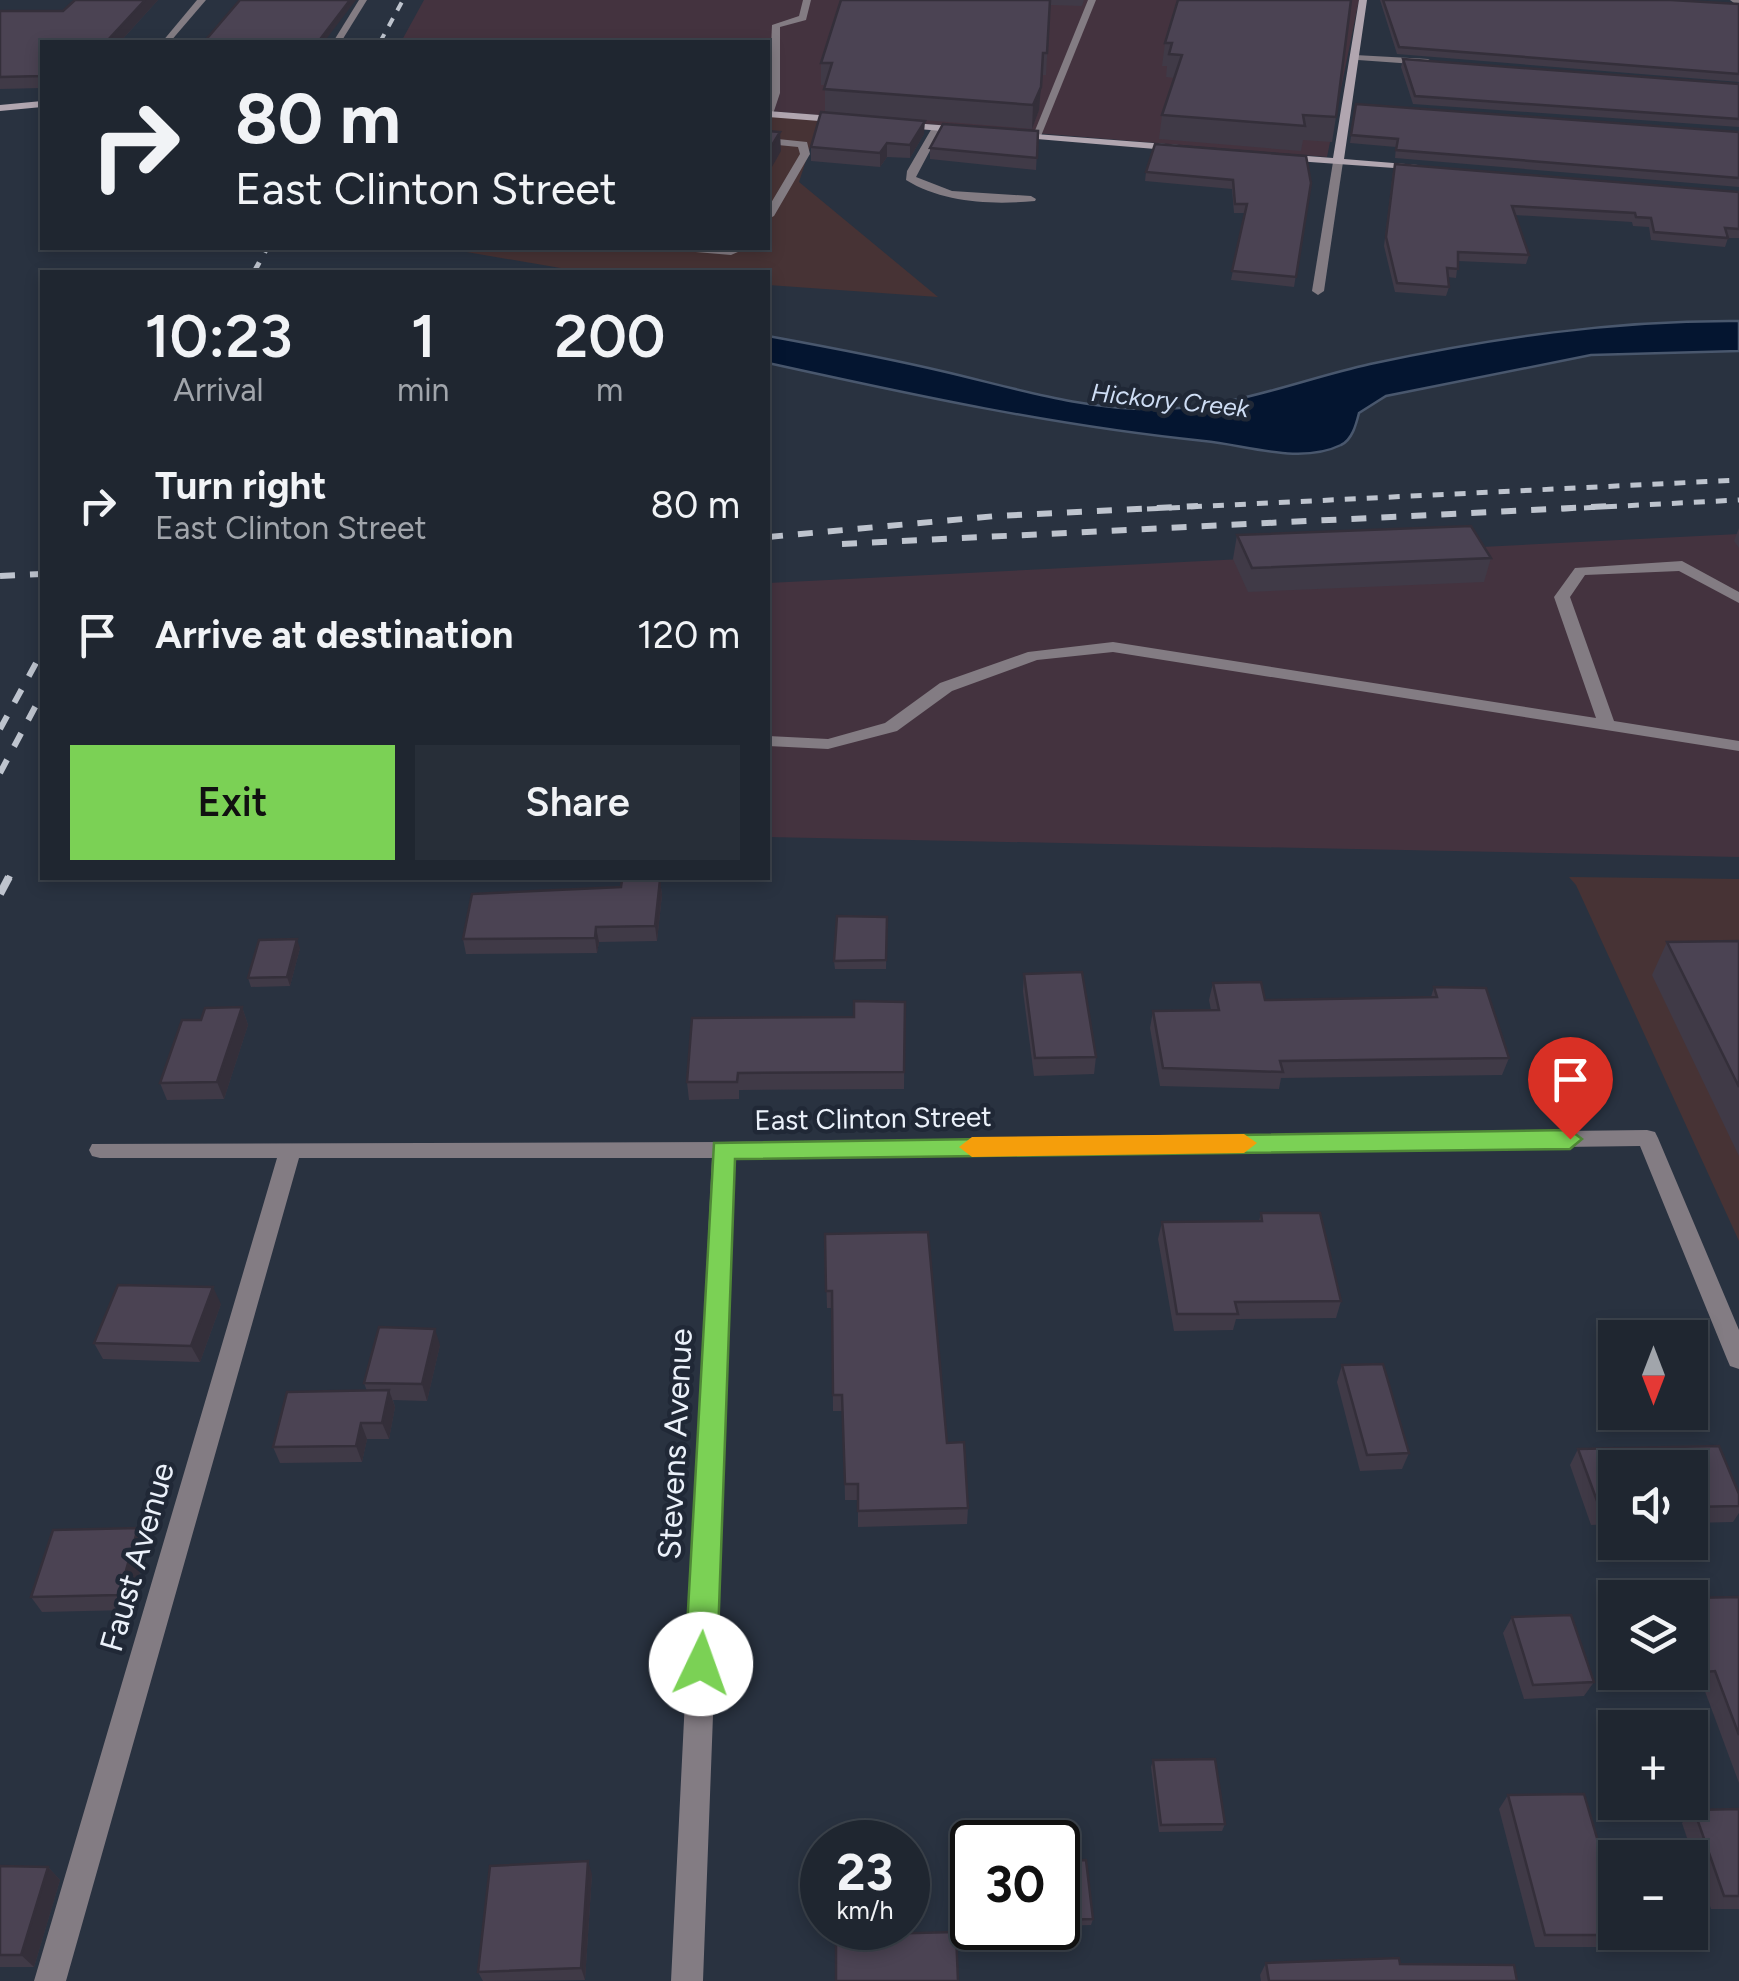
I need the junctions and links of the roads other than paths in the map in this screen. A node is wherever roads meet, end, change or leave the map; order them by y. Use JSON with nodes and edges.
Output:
{"nodes":[{"id":1,"x":202,"y":0,"type":"edge"},
{"id":2,"x":362,"y":0,"type":"edge"},
{"id":3,"x":807,"y":0,"type":"edge"},
{"id":4,"x":1092,"y":0,"type":"edge"},
{"id":5,"x":1364,"y":0,"type":"edge"},
{"id":6,"x":1737,"y":3,"type":"edge"},
{"id":7,"x":1719,"y":4,"type":"edge"},
{"id":8,"x":168,"y":40,"type":"edge"},
{"id":9,"x":339,"y":40,"type":"edge"},
{"id":10,"x":1358,"y":56,"type":"junction"},
{"id":11,"x":1434,"y":62,"type":"edge"},
{"id":12,"x":40,"y":104,"type":"edge"},
{"id":13,"x":1348,"y":104,"type":"junction"},
{"id":14,"x":1368,"y":106,"type":"edge"},
{"id":15,"x":0,"y":108,"type":"edge"},
{"id":16,"x":770,"y":108,"type":"edge"},
{"id":17,"x":770,"y":114,"type":"edge"},
{"id":18,"x":862,"y":122,"type":"edge"},
{"id":19,"x":880,"y":123,"type":"edge"},
{"id":20,"x":937,"y":128,"type":"junction"},
{"id":21,"x":976,"y":131,"type":"edge"},
{"id":22,"x":996,"y":133,"type":"edge"},
{"id":23,"x":1036,"y":136,"type":"junction"},
{"id":24,"x":770,"y":141,"type":"edge"},
{"id":25,"x":1187,"y":149,"type":"edge"},
{"id":26,"x":1262,"y":156,"type":"edge"},
{"id":27,"x":1338,"y":162,"type":"junction"},
{"id":28,"x":1434,"y":170,"type":"edge"},
{"id":29,"x":1031,"y":200,"type":"dead end"},
{"id":30,"x":770,"y":213,"type":"edge"},
{"id":31,"x":708,"y":250,"type":"edge"},
{"id":32,"x":736,"y":250,"type":"edge"},
{"id":33,"x":1318,"y":292,"type":"dead end"},
{"id":34,"x":1739,"y":598,"type":"edge"},
{"id":35,"x":1607,"y":725,"type":"junction"},
{"id":36,"x":770,"y":741,"type":"edge"},
{"id":37,"x":1739,"y":746,"type":"edge"},
{"id":38,"x":100,"y":1150,"type":"dead end"},
{"id":39,"x":723,"y":1150,"type":"junction"},
{"id":40,"x":290,"y":1152,"type":"junction"},
{"id":41,"x":1739,"y":1359,"type":"edge"},
{"id":42,"x":50,"y":1981,"type":"edge"},
{"id":43,"x":687,"y":1981,"type":"edge"}],
"edges":[{"from":1,"to":8,"type":"street"},
{"from":2,"to":9,"type":"street"},
{"from":3,"to":16,"type":"street"},
{"from":4,"to":23,"type":"street"},
{"from":5,"to":10,"type":"street"},
{"from":6,"to":7,"type":"street"},
{"from":10,"to":11,"type":"street"},
{"from":10,"to":13,"type":"street"},
{"from":12,"to":15,"type":"street"},
{"from":13,"to":14,"type":"street"},
{"from":13,"to":27,"type":"street"},
{"from":17,"to":18,"type":"street"},
{"from":19,"to":20,"type":"street"},
{"from":20,"to":21,"type":"street"},
{"from":20,"to":29,"type":"street"},
{"from":22,"to":23,"type":"street"},
{"from":23,"to":25,"type":"street"},
{"from":24,"to":30,"type":"street"},
{"from":26,"to":27,"type":"street"},
{"from":27,"to":28,"type":"street"},
{"from":27,"to":33,"type":"street"},
{"from":31,"to":32,"type":"street"},
{"from":34,"to":35,"type":"street"},
{"from":35,"to":36,"type":"street"},
{"from":35,"to":37,"type":"street"},
{"from":38,"to":40,"type":"street","name":"East Clinton Street"},
{"from":39,"to":40,"type":"street","name":"East Clinton Street"},
{"from":39,"to":41,"type":"street","name":"East Clinton Street"},
{"from":39,"to":43,"type":"street","name":"Stevens Avenue"},
{"from":40,"to":42,"type":"street","name":"Faust Avenue"}]}
